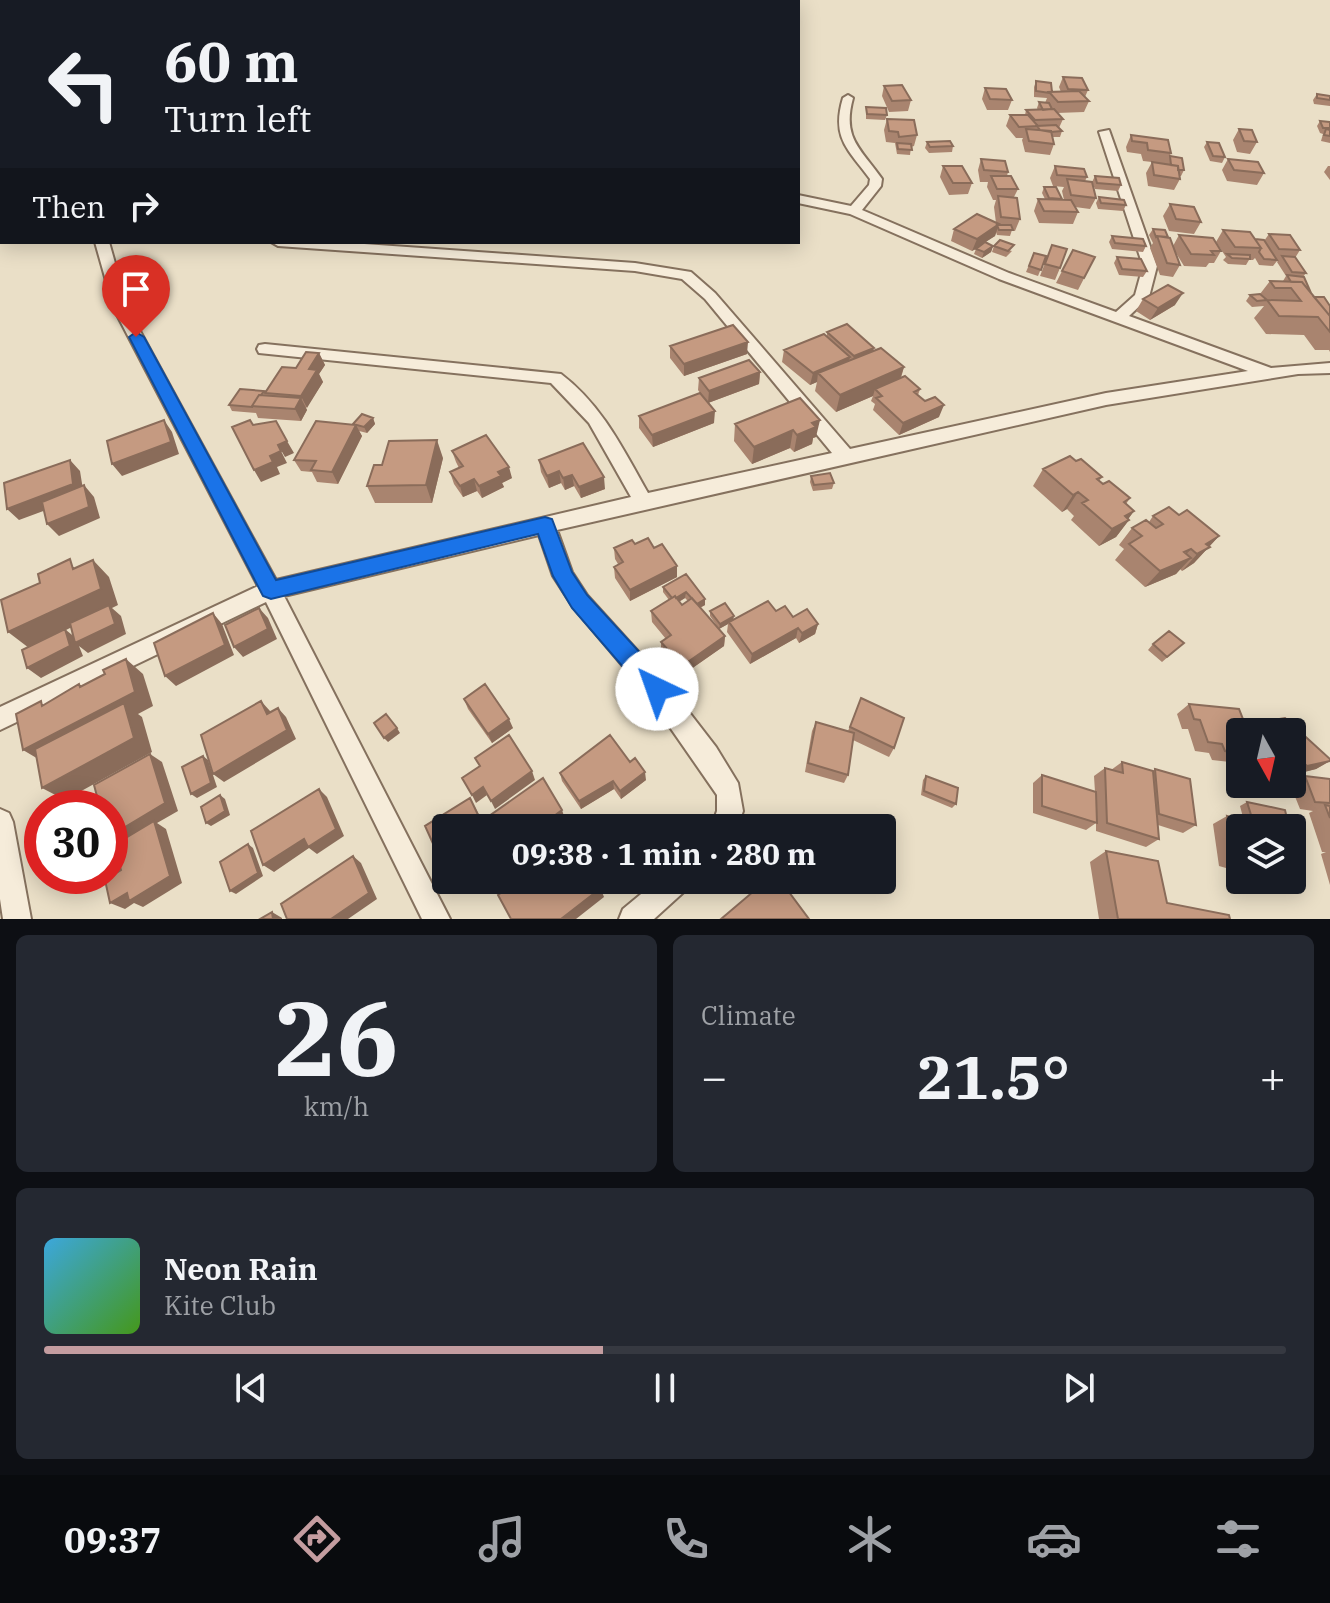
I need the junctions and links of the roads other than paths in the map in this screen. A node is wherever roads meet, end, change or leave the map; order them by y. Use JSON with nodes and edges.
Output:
{"nodes":[{"id":1,"x":848,"y":98,"type":"dead end"},
{"id":2,"x":1105,"y":132,"type":"dead end"},
{"id":3,"x":800,"y":199,"type":"edge"},
{"id":4,"x":854,"y":211,"type":"junction"},
{"id":5,"x":103,"y":244,"type":"edge"},
{"id":6,"x":307,"y":244,"type":"edge"},
{"id":7,"x":1119,"y":317,"type":"junction"},
{"id":8,"x":265,"y":349,"type":"dead end"},
{"id":9,"x":1330,"y":368,"type":"edge"},
{"id":10,"x":1269,"y":373,"type":"junction"},
{"id":11,"x":846,"y":457,"type":"junction"},
{"id":12,"x":643,"y":502,"type":"junction"},
{"id":13,"x":545,"y":525,"type":"junction"},
{"id":14,"x":271,"y":590,"type":"junction"},
{"id":15,"x":0,"y":719,"type":"edge"},
{"id":16,"x":729,"y":814,"type":"edge"},
{"id":17,"x":0,"y":822,"type":"edge"},
{"id":18,"x":662,"y":894,"type":"edge"},
{"id":19,"x":17,"y":919,"type":"edge"},
{"id":20,"x":436,"y":919,"type":"edge"},
{"id":21,"x":633,"y":919,"type":"edge"}],
"edges":[{"from":1,"to":4,"type":"street"},
{"from":2,"to":7,"type":"street"},
{"from":3,"to":4,"type":"street"},
{"from":4,"to":7,"type":"street"},
{"from":5,"to":14,"type":"street"},
{"from":6,"to":11,"type":"street"},
{"from":7,"to":10,"type":"street"},
{"from":8,"to":12,"type":"street"},
{"from":9,"to":10,"type":"street"},
{"from":10,"to":11,"type":"street"},
{"from":11,"to":12,"type":"street"},
{"from":12,"to":13,"type":"street"},
{"from":13,"to":14,"type":"street"},
{"from":13,"to":16,"type":"street"},
{"from":14,"to":15,"type":"street"},
{"from":14,"to":20,"type":"street"},
{"from":17,"to":19,"type":"street"},
{"from":18,"to":21,"type":"street"}]}
